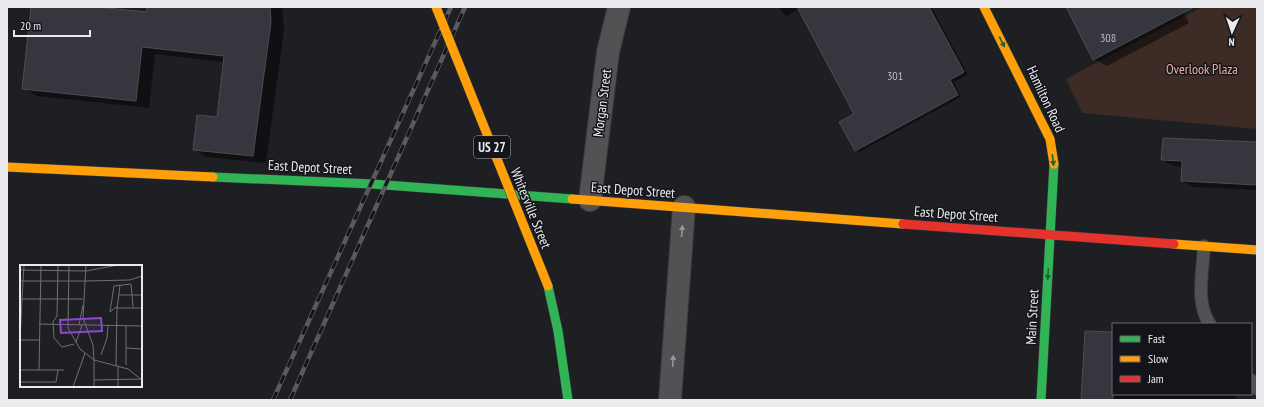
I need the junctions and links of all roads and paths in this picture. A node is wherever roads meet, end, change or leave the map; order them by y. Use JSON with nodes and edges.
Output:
{"nodes":[{"id":1,"x":436,"y":7,"type":"edge"},
{"id":2,"x":619,"y":7,"type":"edge"},
{"id":3,"x":984,"y":7,"type":"edge"},
{"id":4,"x":7,"y":167,"type":"edge"},
{"id":5,"x":590,"y":200,"type":"junction"},
{"id":6,"x":684,"y":208,"type":"junction"},
{"id":7,"x":1050,"y":235,"type":"junction"},
{"id":8,"x":1204,"y":246,"type":"junction"},
{"id":9,"x":1257,"y":250,"type":"edge"},
{"id":10,"x":1209,"y":323,"type":"edge"},
{"id":11,"x":568,"y":400,"type":"edge"},
{"id":12,"x":670,"y":400,"type":"edge"},
{"id":13,"x":1041,"y":400,"type":"edge"}],
"edges":[{"from":1,"to":11,"type":"main road","name":"Whitesville Street","number":"US 27","bridge":true},
{"from":2,"to":5,"type":"street","name":"Morgan Street"},
{"from":3,"to":7,"type":"main road","name":"Hamilton Road","one_way":true},
{"from":4,"to":5,"type":"main road","name":"East Depot Street"},
{"from":5,"to":6,"type":"main road","name":"East Depot Street"},
{"from":6,"to":7,"type":"main road","name":"East Depot Street"},
{"from":12,"to":6,"type":"street","one_way":true},
{"from":7,"to":8,"type":"main road","name":"East Depot Street"},
{"from":7,"to":13,"type":"main road","name":"Main Street","one_way":true},
{"from":8,"to":9,"type":"main road","name":"East Depot Street"},
{"from":8,"to":10,"type":"lane"}]}
